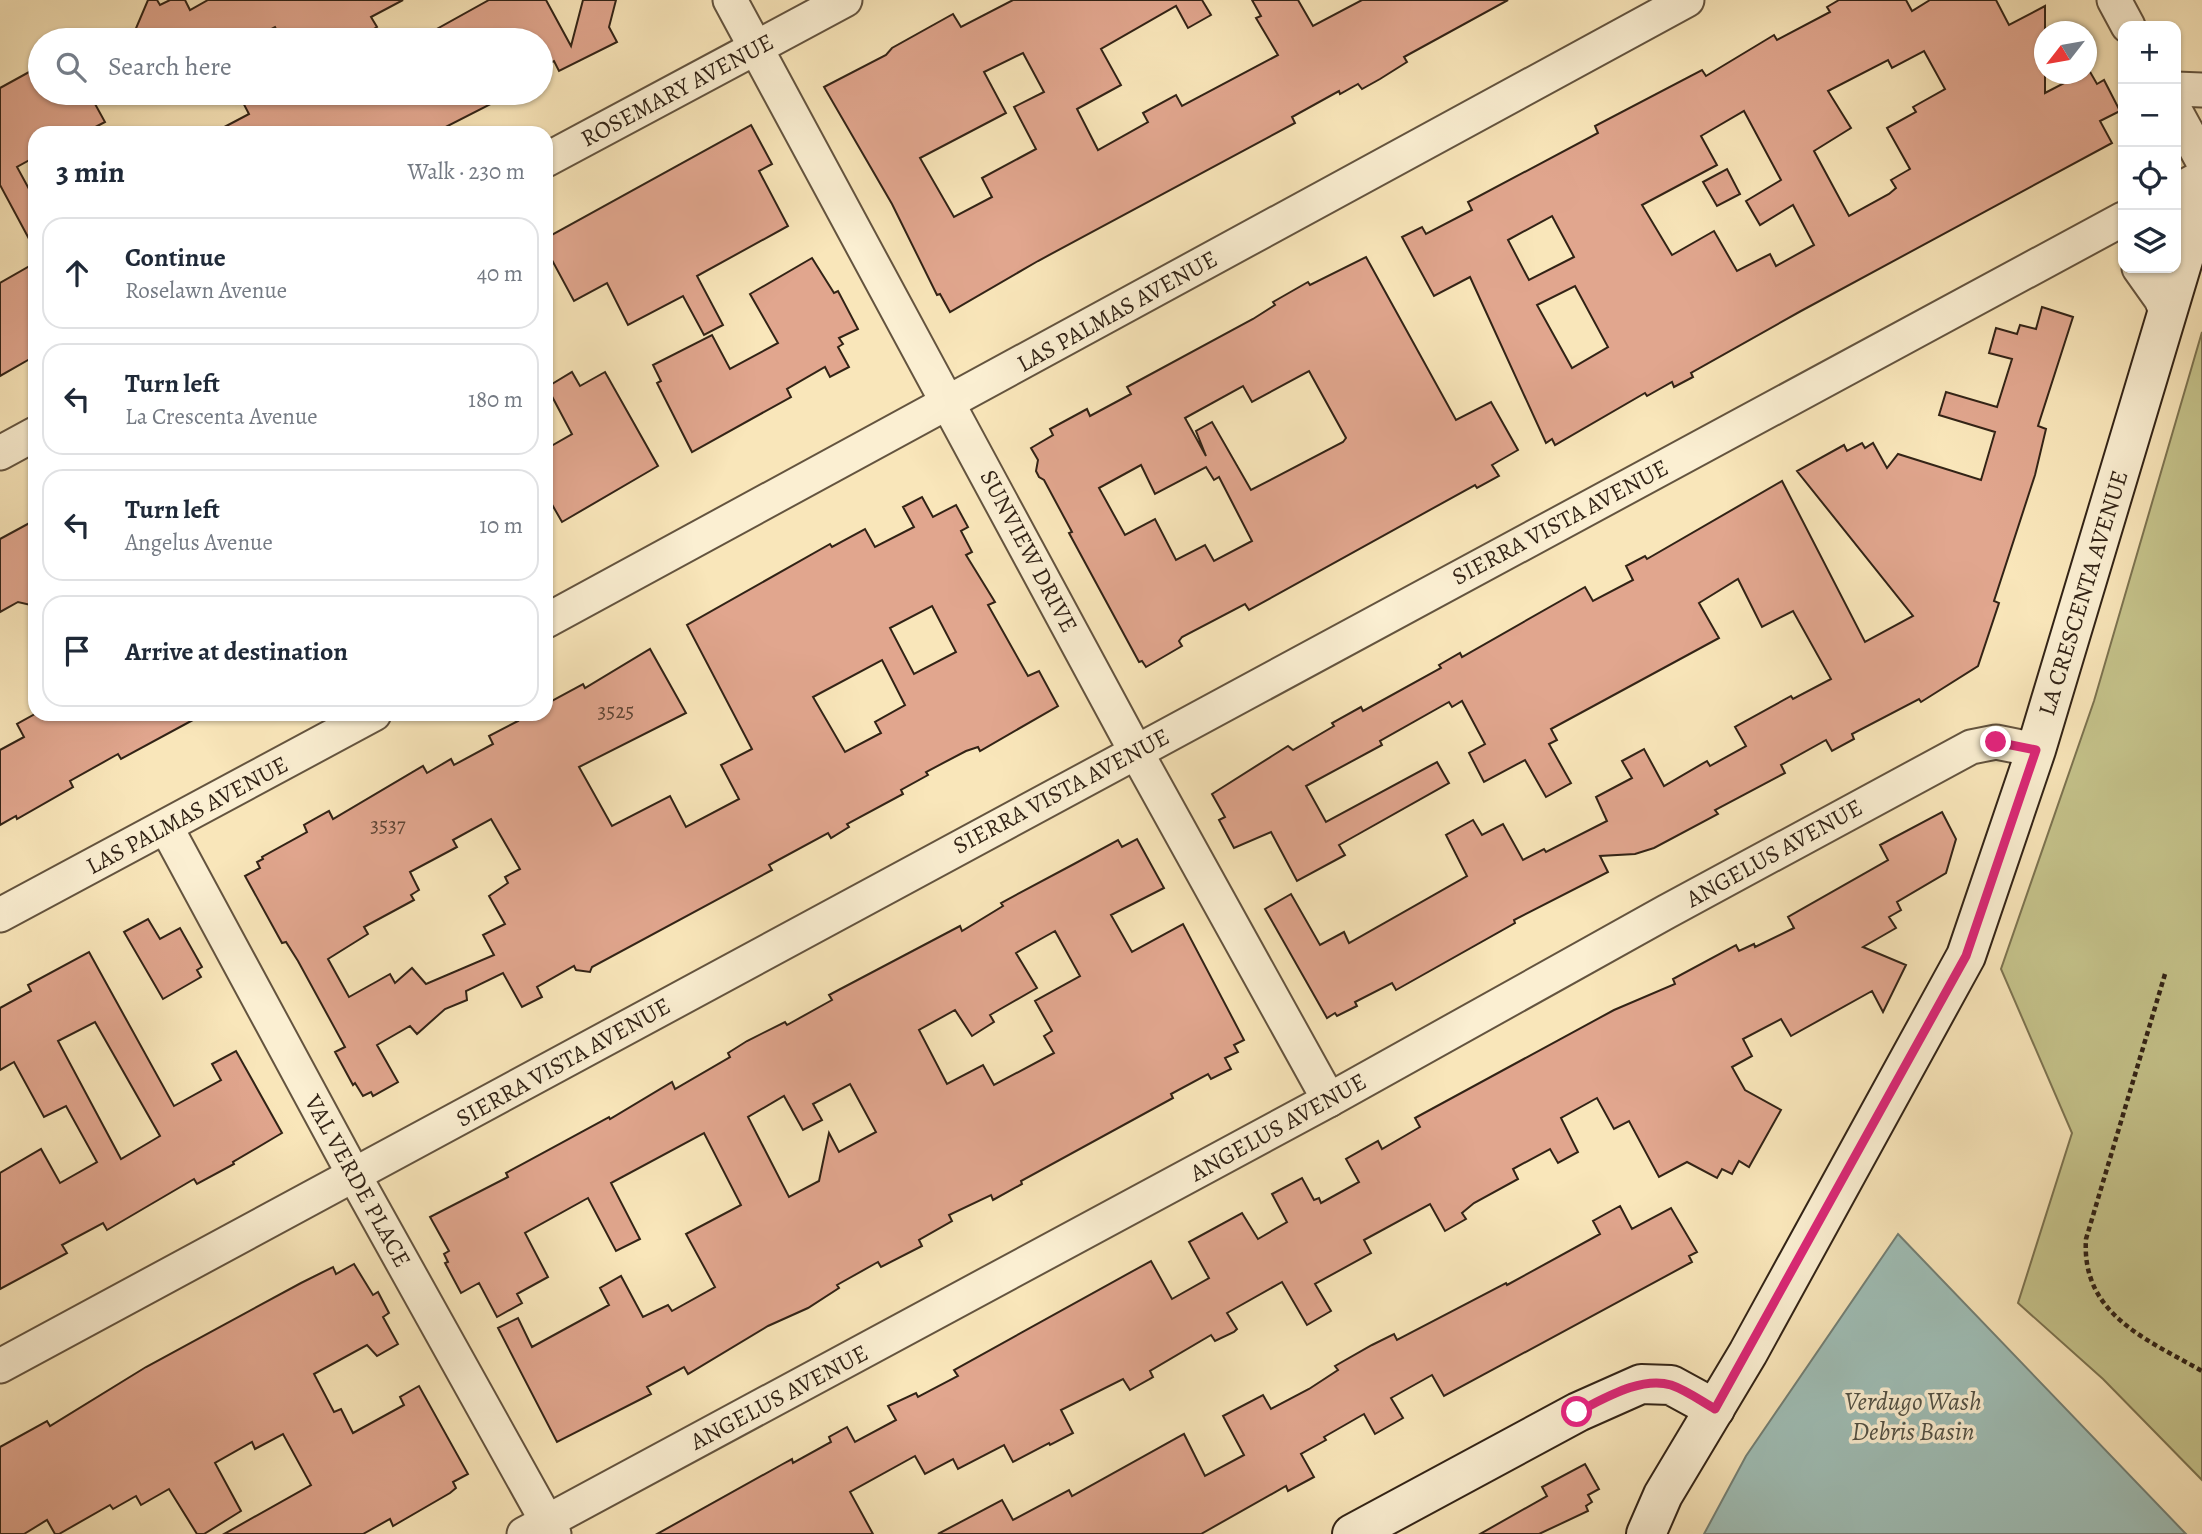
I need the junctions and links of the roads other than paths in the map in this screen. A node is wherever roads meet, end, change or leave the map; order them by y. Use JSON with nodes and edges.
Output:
{"nodes":[{"id":1,"x":730,"y":0,"type":"edge"},
{"id":2,"x":845,"y":0,"type":"edge"},
{"id":3,"x":1688,"y":0,"type":"edge"},
{"id":4,"x":2114,"y":0,"type":"edge"},
{"id":5,"x":2125,"y":21,"type":"edge"},
{"id":6,"x":756,"y":48,"type":"junction"},
{"id":7,"x":2181,"y":89,"type":"edge"},
{"id":8,"x":2202,"y":90,"type":"edge"},
{"id":9,"x":2181,"y":121,"type":"edge"},
{"id":10,"x":553,"y":156,"type":"edge"},
{"id":11,"x":2202,"y":160,"type":"edge"},
{"id":12,"x":2202,"y":177,"type":"edge"},
{"id":13,"x":2181,"y":188,"type":"edge"},
{"id":14,"x":2202,"y":197,"type":"edge"},
{"id":15,"x":2118,"y":222,"type":"edge"},
{"id":16,"x":2071,"y":247,"type":"junction"},
{"id":17,"x":2118,"y":251,"type":"edge"},
{"id":18,"x":2143,"y":273,"type":"edge"},
{"id":19,"x":2167,"y":314,"type":"junction"},
{"id":20,"x":950,"y":402,"type":"junction"},
{"id":21,"x":28,"y":438,"type":"edge"},
{"id":22,"x":0,"y":453,"type":"edge"},
{"id":23,"x":553,"y":617,"type":"edge"},
{"id":24,"x":361,"y":721,"type":"edge"},
{"id":25,"x":2036,"y":750,"type":"junction"},
{"id":26,"x":1135,"y":751,"type":"junction"},
{"id":27,"x":166,"y":827,"type":"junction"},
{"id":28,"x":0,"y":915,"type":"edge"},
{"id":29,"x":1329,"y":1100,"type":"junction"},
{"id":30,"x":354,"y":1175,"type":"junction"},
{"id":31,"x":0,"y":1366,"type":"edge"},
{"id":32,"x":1715,"y":1409,"type":"junction"},
{"id":33,"x":542,"y":1530,"type":"edge"},
{"id":34,"x":1352,"y":1534,"type":"edge"},
{"id":35,"x":1646,"y":1534,"type":"edge"}],
"edges":[{"from":1,"to":6,"type":"street","name":"SUNVIEW DRIVE"},
{"from":2,"to":6,"type":"street","name":"ROSEMARY AVENUE"},
{"from":3,"to":20,"type":"street","name":"LAS PALMAS AVENUE"},
{"from":4,"to":5,"type":"street"},
{"from":6,"to":10,"type":"street","name":"ROSEMARY AVENUE"},
{"from":6,"to":20,"type":"street","name":"SUNVIEW DRIVE"},
{"from":7,"to":8,"type":"street"},
{"from":9,"to":11,"type":"street"},
{"from":12,"to":13,"type":"street"},
{"from":14,"to":19,"type":"main road","name":"LA CRESCENTA AVENUE"},
{"from":15,"to":16,"type":"street","name":"SIERRA VISTA AVENUE"},
{"from":16,"to":17,"type":"street"},
{"from":16,"to":26,"type":"street","name":"SIERRA VISTA AVENUE"},
{"from":18,"to":19,"type":"street"},
{"from":19,"to":25,"type":"main road","name":"LA CRESCENTA AVENUE"},
{"from":20,"to":23,"type":"street","name":"LAS PALMAS AVENUE"},
{"from":20,"to":26,"type":"street","name":"SUNVIEW DRIVE"},
{"from":21,"to":22,"type":"street"},
{"from":24,"to":27,"type":"street","name":"LAS PALMAS AVENUE"},
{"from":25,"to":29,"type":"street","name":"ANGELUS AVENUE"},
{"from":25,"to":32,"type":"main road","name":"LA CRESCENTA AVENUE"},
{"from":26,"to":29,"type":"street","name":"SUNVIEW DRIVE"},
{"from":26,"to":30,"type":"street","name":"SIERRA VISTA AVENUE"},
{"from":27,"to":28,"type":"street","name":"LAS PALMAS AVENUE"},
{"from":27,"to":30,"type":"street","name":"VAL VERDE PLACE"},
{"from":29,"to":33,"type":"street","name":"ANGELUS AVENUE"},
{"from":30,"to":31,"type":"street","name":"SIERRA VISTA AVENUE"},
{"from":30,"to":33,"type":"street","name":"VAL VERDE PLACE"},
{"from":32,"to":34,"type":"main road"},
{"from":32,"to":35,"type":"main road","name":"LA CRESCENTA AVENUE"}]}
